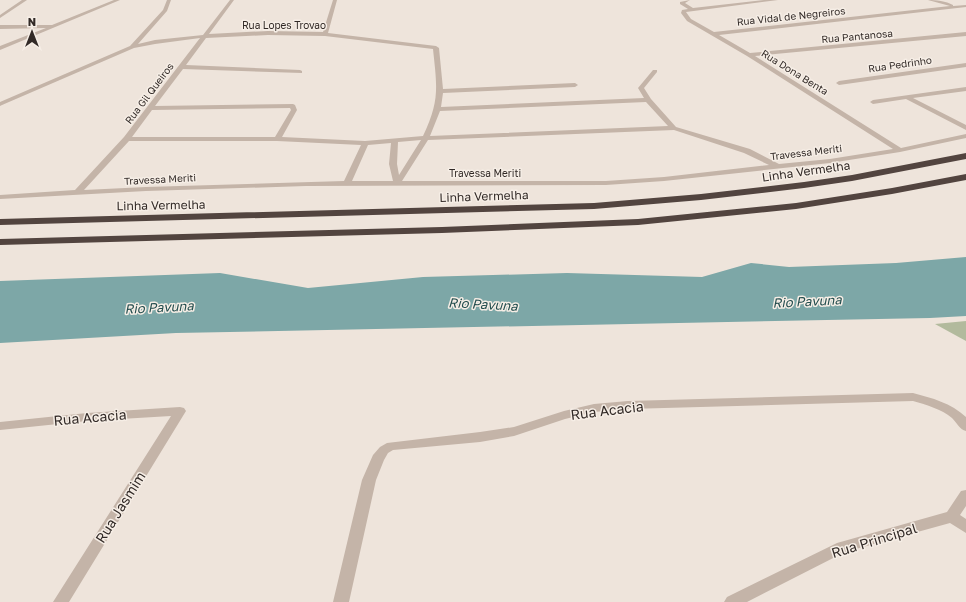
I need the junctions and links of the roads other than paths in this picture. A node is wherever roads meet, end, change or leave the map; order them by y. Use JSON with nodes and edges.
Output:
{"nodes":[{"id":1,"x":25,"y":0,"type":"edge"},
{"id":2,"x":118,"y":0,"type":"edge"},
{"id":3,"x":169,"y":0,"type":"edge"},
{"id":4,"x":232,"y":0,"type":"edge"},
{"id":5,"x":335,"y":0,"type":"edge"},
{"id":6,"x":688,"y":0,"type":"edge"},
{"id":7,"x":776,"y":0,"type":"edge"},
{"id":8,"x":930,"y":0,"type":"edge"},
{"id":9,"x":955,"y":6,"type":"junction"},
{"id":10,"x":966,"y":6,"type":"edge"},
{"id":11,"x":966,"y":9,"type":"edge"},
{"id":12,"x":692,"y":10,"type":"junction"},
{"id":13,"x":0,"y":17,"type":"edge"},
{"id":14,"x":56,"y":26,"type":"junction"},
{"id":15,"x":0,"y":27,"type":"edge"},
{"id":16,"x":325,"y":34,"type":"junction"},
{"id":17,"x":713,"y":34,"type":"junction"},
{"id":18,"x":966,"y":34,"type":"edge"},
{"id":19,"x":206,"y":36,"type":"junction"},
{"id":20,"x":132,"y":47,"type":"junction"},
{"id":21,"x":0,"y":48,"type":"edge"},
{"id":22,"x":750,"y":55,"type":"junction"},
{"id":23,"x":965,"y":65,"type":"edge"},
{"id":24,"x":181,"y":67,"type":"junction"},
{"id":25,"x":655,"y":71,"type":"dead end"},
{"id":26,"x":300,"y":72,"type":"dead end"},
{"id":27,"x":838,"y":83,"type":"dead end"},
{"id":28,"x":575,"y":86,"type":"dead end"},
{"id":29,"x":966,"y":89,"type":"edge"},
{"id":30,"x":440,"y":91,"type":"junction"},
{"id":31,"x":906,"y":97,"type":"junction"},
{"id":32,"x":648,"y":100,"type":"junction"},
{"id":33,"x":873,"y":102,"type":"dead end"},
{"id":34,"x":0,"y":104,"type":"edge"},
{"id":35,"x":150,"y":108,"type":"junction"},
{"id":36,"x":438,"y":109,"type":"junction"},
{"id":37,"x":674,"y":128,"type":"junction"},
{"id":38,"x":966,"y":128,"type":"edge"},
{"id":39,"x":966,"y":136,"type":"edge"},
{"id":40,"x":424,"y":138,"type":"junction"},
{"id":41,"x":127,"y":139,"type":"junction"},
{"id":42,"x":277,"y":139,"type":"junction"},
{"id":43,"x":395,"y":140,"type":"junction"},
{"id":44,"x":365,"y":143,"type":"junction"},
{"id":45,"x":900,"y":150,"type":"junction"},
{"id":46,"x":966,"y":156,"type":"edge"},
{"id":47,"x":776,"y":166,"type":"junction"},
{"id":48,"x":966,"y":177,"type":"edge"},
{"id":49,"x":397,"y":183,"type":"junction"},
{"id":50,"x":347,"y":184,"type":"junction"},
{"id":51,"x":77,"y":193,"type":"junction"},
{"id":52,"x":0,"y":197,"type":"edge"},
{"id":53,"x":0,"y":222,"type":"edge"},
{"id":54,"x":0,"y":242,"type":"edge"},
{"id":55,"x":180,"y":411,"type":"joint"},
{"id":56,"x":965,"y":425,"type":"edge"},
{"id":57,"x":0,"y":426,"type":"edge"},
{"id":58,"x":966,"y":495,"type":"edge"},
{"id":59,"x":952,"y":516,"type":"junction"},
{"id":60,"x":966,"y":527,"type":"edge"},
{"id":61,"x":61,"y":602,"type":"edge"},
{"id":62,"x":341,"y":602,"type":"edge"},
{"id":63,"x":732,"y":602,"type":"edge"}],
"edges":[{"from":1,"to":13,"type":"street"},
{"from":2,"to":14,"type":"street"},
{"from":3,"to":20,"type":"street"},
{"from":4,"to":19,"type":"street","name":"Rua Gil Queiros"},
{"from":5,"to":16,"type":"street"},
{"from":6,"to":12,"type":"street"},
{"from":7,"to":12,"type":"street"},
{"from":8,"to":9,"type":"street"},
{"from":9,"to":10,"type":"street","name":"Rua Vidal de Negreiros"},
{"from":9,"to":11,"type":"street"},
{"from":9,"to":17,"type":"street","name":"Rua Vidal de Negreiros"},
{"from":12,"to":17,"type":"street","name":"Rua Dona Benta"},
{"from":14,"to":15,"type":"street"},
{"from":14,"to":21,"type":"street"},
{"from":16,"to":19,"type":"street","name":"Rua Lopes Trovao"},
{"from":16,"to":30,"type":"street","name":"Rua Lopes Trovao"},
{"from":17,"to":22,"type":"street","name":"Rua Dona Benta"},
{"from":18,"to":22,"type":"street","name":"Rua Pantanosa"},
{"from":19,"to":20,"type":"street","name":"Rua Lopes Trovao"},
{"from":19,"to":24,"type":"street","name":"Rua Gil Queiros"},
{"from":20,"to":34,"type":"street"},
{"from":22,"to":45,"type":"street","name":"Rua Dona Benta"},
{"from":23,"to":27,"type":"street","name":"Rua Pedrinho"},
{"from":24,"to":26,"type":"street"},
{"from":24,"to":35,"type":"street","name":"Rua Gil Queiros"},
{"from":25,"to":32,"type":"street"},
{"from":28,"to":30,"type":"street"},
{"from":29,"to":31,"type":"street"},
{"from":30,"to":36,"type":"street"},
{"from":31,"to":33,"type":"street"},
{"from":31,"to":38,"type":"street"},
{"from":32,"to":36,"type":"street"},
{"from":32,"to":37,"type":"street"},
{"from":35,"to":41,"type":"street","name":"Rua Gil Queiros"},
{"from":35,"to":42,"type":"street"},
{"from":36,"to":40,"type":"street"},
{"from":37,"to":40,"type":"street"},
{"from":37,"to":47,"type":"street"},
{"from":39,"to":45,"type":"street","name":"Travessa Meriti"},
{"from":40,"to":43,"type":"street"},
{"from":40,"to":49,"type":"street"},
{"from":41,"to":42,"type":"street"},
{"from":41,"to":51,"type":"street","name":"Rua Gil Queiros"},
{"from":42,"to":44,"type":"street"},
{"from":43,"to":44,"type":"street"},
{"from":43,"to":49,"type":"street"},
{"from":44,"to":50,"type":"street"},
{"from":45,"to":47,"type":"street","name":"Travessa Meriti"},
{"from":46,"to":53,"type":"highway","name":"Linha Vermelha"},
{"from":47,"to":49,"type":"street","name":"Travessa Meriti"},
{"from":48,"to":54,"type":"highway"},
{"from":49,"to":50,"type":"street","name":"Travessa Meriti"},
{"from":50,"to":51,"type":"street","name":"Travessa Meriti"},
{"from":51,"to":52,"type":"street","name":"Travessa Meriti"},
{"from":55,"to":57,"type":"street","name":"Rua Acacia"},
{"from":55,"to":61,"type":"street","name":"Rua Jasmim"},
{"from":56,"to":62,"type":"street","name":"Rua Acacia"},
{"from":58,"to":59,"type":"street"},
{"from":59,"to":60,"type":"street"},
{"from":59,"to":63,"type":"street","name":"Rua Principal"}]}
